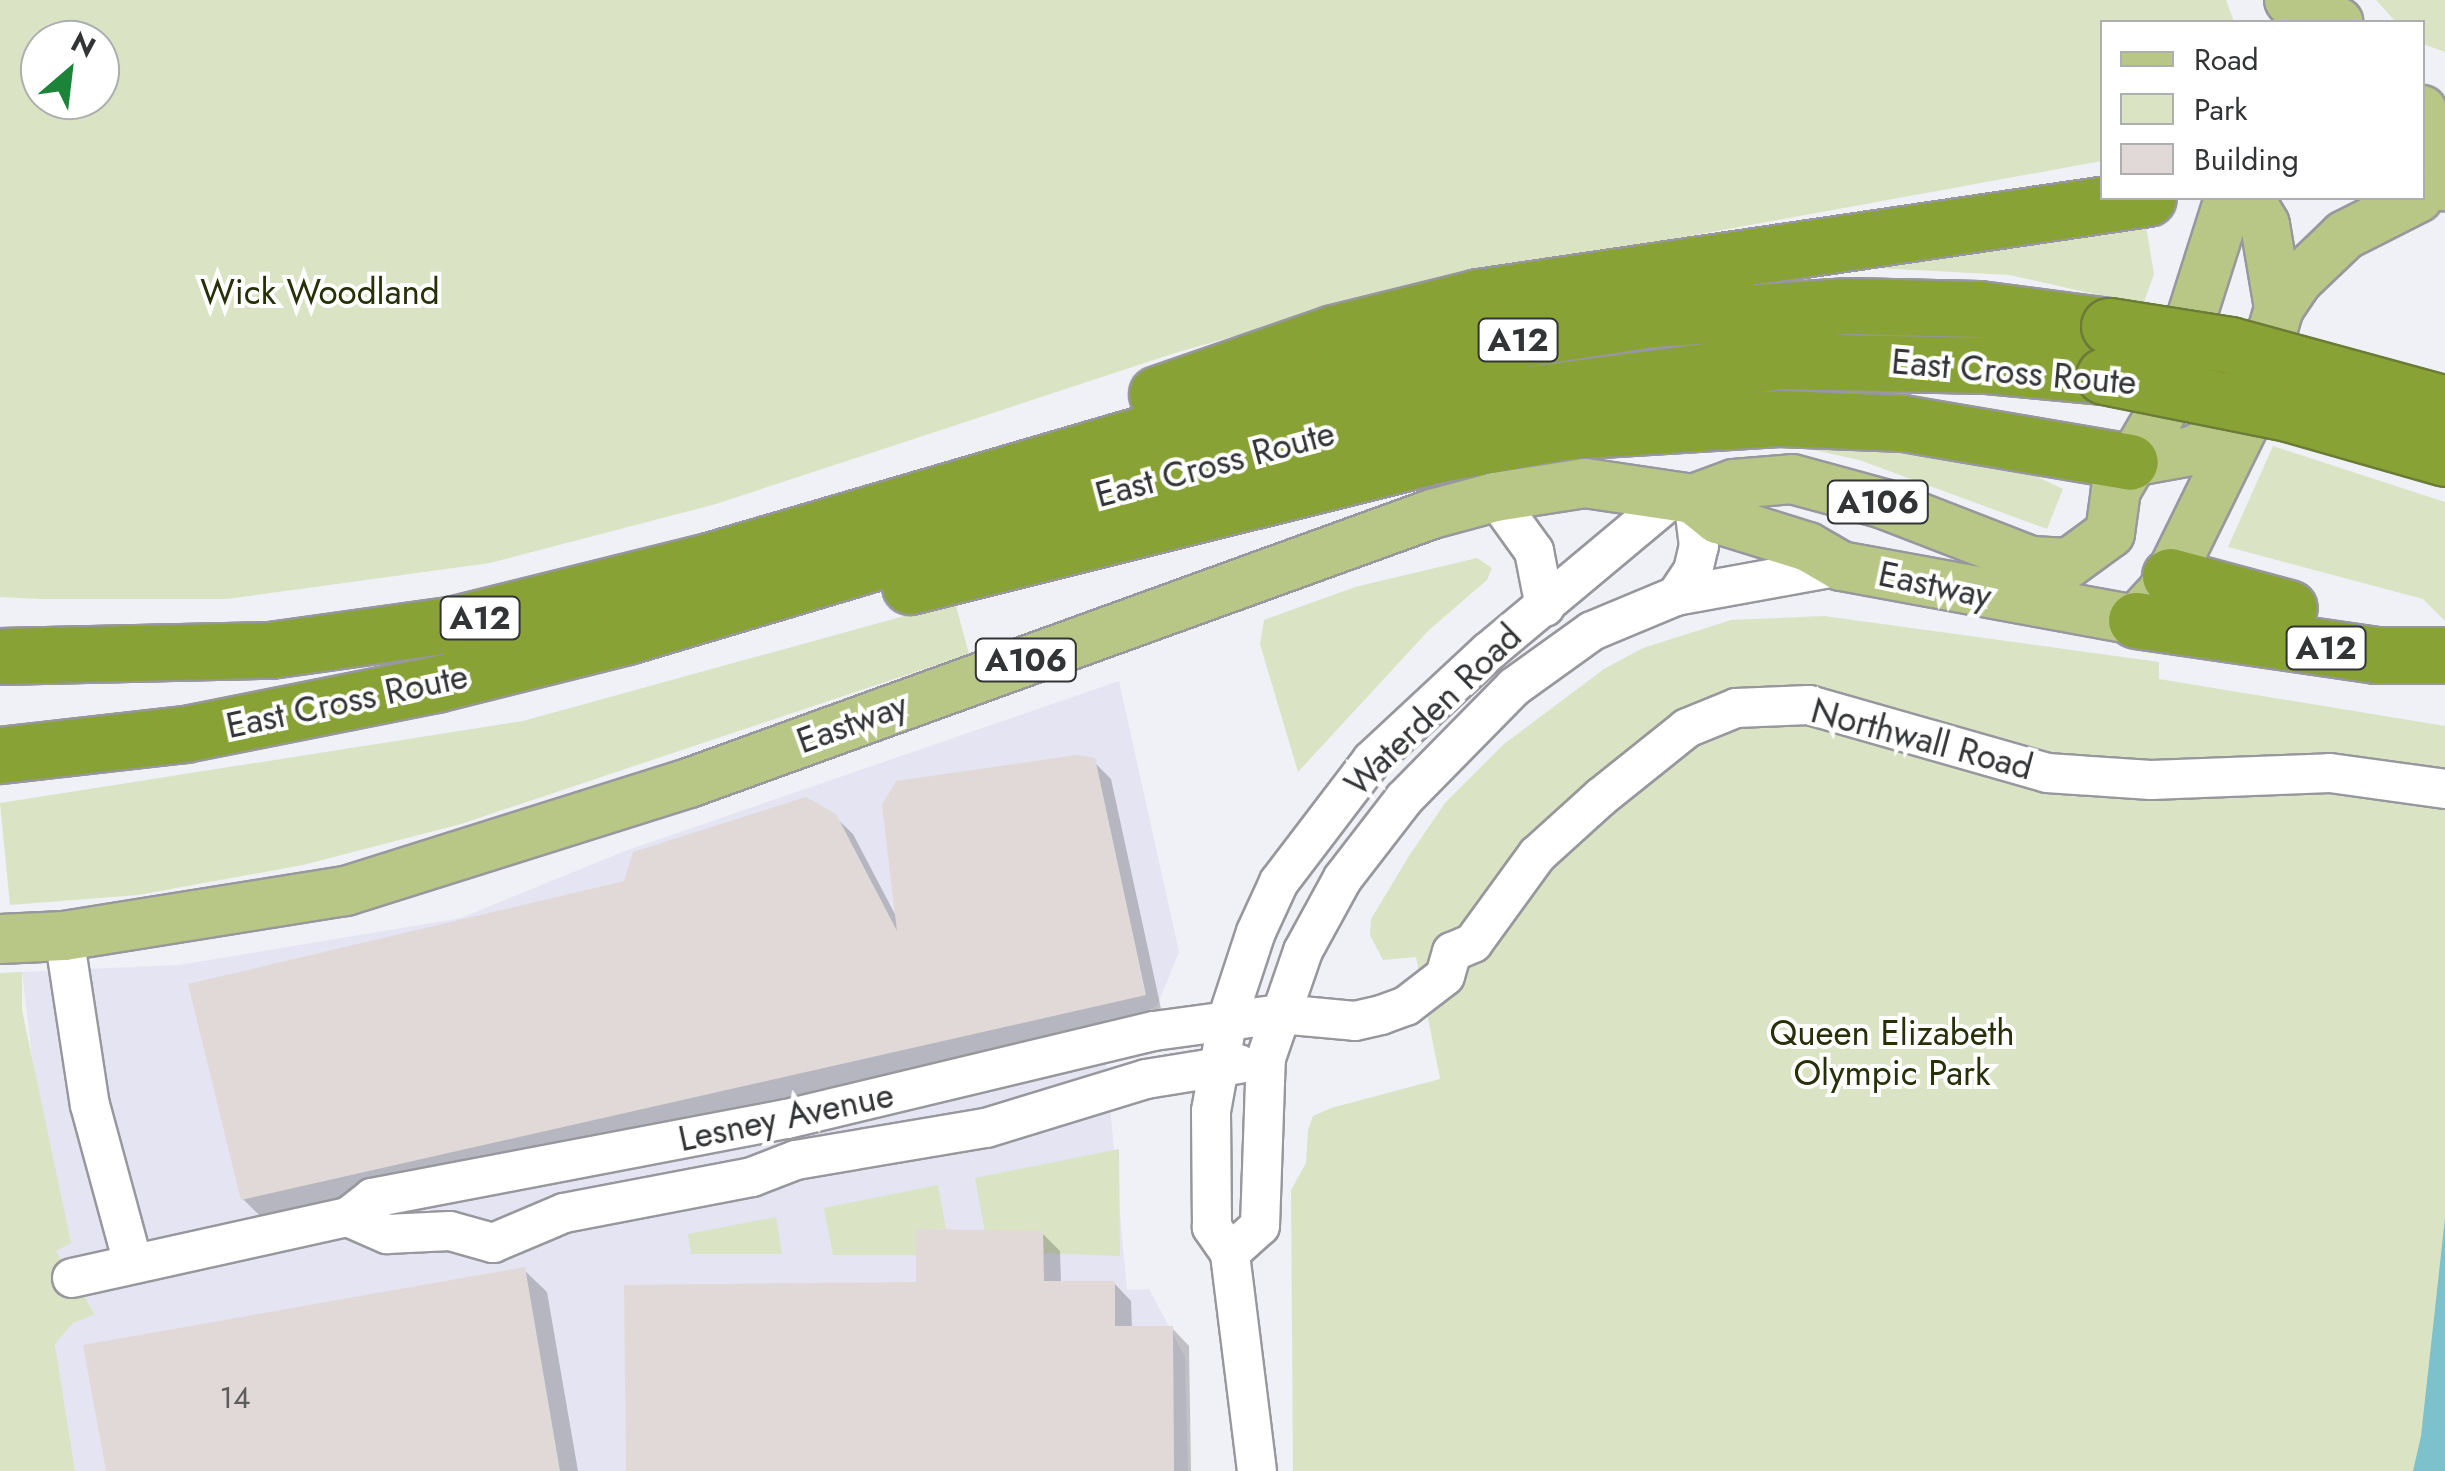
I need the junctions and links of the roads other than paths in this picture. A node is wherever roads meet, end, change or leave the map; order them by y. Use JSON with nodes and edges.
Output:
{"nodes":[{"id":1,"x":2429,"y":110,"type":"edge"},
{"id":2,"x":2430,"y":188,"type":"edge"},
{"id":3,"x":2136,"y":200,"type":"edge"},
{"id":4,"x":2228,"y":200,"type":"edge"},
{"id":5,"x":2250,"y":200,"type":"edge"},
{"id":6,"x":2409,"y":200,"type":"edge"},
{"id":7,"x":2279,"y":308,"type":"junction"},
{"id":8,"x":2106,"y":351,"type":"junction"},
{"id":9,"x":2445,"y":404,"type":"edge"},
{"id":10,"x":2245,"y":423,"type":"junction"},
{"id":11,"x":2445,"y":458,"type":"edge"},
{"id":12,"x":2130,"y":462,"type":"junction"},
{"id":13,"x":945,"y":491,"type":"junction"},
{"id":14,"x":1495,"y":497,"type":"junction"},
{"id":15,"x":1683,"y":498,"type":"junction"},
{"id":16,"x":2113,"y":524,"type":"junction"},
{"id":17,"x":1840,"y":566,"type":"junction"},
{"id":18,"x":2170,"y":576,"type":"junction"},
{"id":19,"x":1676,"y":596,"type":"junction"},
{"id":20,"x":1545,"y":606,"type":"junction"},
{"id":21,"x":685,"y":618,"type":"junction"},
{"id":22,"x":2136,"y":620,"type":"junction"},
{"id":23,"x":2445,"y":654,"type":"edge"},
{"id":24,"x":0,"y":656,"type":"edge"},
{"id":25,"x":0,"y":755,"type":"edge"},
{"id":26,"x":2445,"y":789,"type":"edge"},
{"id":27,"x":64,"y":936,"type":"junction"},
{"id":28,"x":0,"y":938,"type":"edge"},
{"id":29,"x":1280,"y":1014,"type":"junction"},
{"id":30,"x":1228,"y":1017,"type":"junction"},
{"id":31,"x":1266,"y":1058,"type":"junction"},
{"id":32,"x":1218,"y":1069,"type":"junction"},
{"id":33,"x":348,"y":1218,"type":"junction"},
{"id":34,"x":1230,"y":1253,"type":"junction"},
{"id":35,"x":132,"y":1260,"type":"junction"},
{"id":36,"x":72,"y":1278,"type":"dead end"},
{"id":37,"x":1257,"y":1471,"type":"edge"}],
"edges":[{"from":1,"to":2,"type":"main road"},
{"from":3,"to":13,"type":"highway","number":"A12"},
{"from":4,"to":12,"type":"main road"},
{"from":5,"to":7,"type":"main road"},
{"from":6,"to":7,"type":"main road"},
{"from":7,"to":10,"type":"main road"},
{"from":8,"to":9,"type":"highway","name":"East Cross Route","number":"A12","bridge":true},
{"from":8,"to":11,"type":"highway","name":"East Cross Route","number":"A12","bridge":true},
{"from":8,"to":13,"type":"highway","name":"East Cross Route","number":"A12"},
{"from":8,"to":21,"type":"highway","name":"East Cross Route","number":"A12"},
{"from":10,"to":12,"type":"main road"},
{"from":10,"to":18,"type":"main road"},
{"from":12,"to":16,"type":"main road"},
{"from":12,"to":21,"type":"highway","number":"A12"},
{"from":13,"to":24,"type":"highway","name":"East Cross Route","number":"A12"},
{"from":14,"to":15,"type":"main road","name":"Eastway","number":"A106"},
{"from":14,"to":20,"type":"street"},
{"from":14,"to":27,"type":"main road","name":"Eastway","number":"A106"},
{"from":15,"to":16,"type":"main road","name":"Eastway","number":"A106"},
{"from":15,"to":17,"type":"main road","name":"Eastway","number":"A106"},
{"from":15,"to":19,"type":"street"},
{"from":15,"to":20,"type":"street","name":"Waterden Road"},
{"from":16,"to":18,"type":"main road"},
{"from":17,"to":19,"type":"street","name":"Waterden Road"},
{"from":17,"to":22,"type":"main road","name":"Eastway","number":"A106"},
{"from":18,"to":22,"type":"main road"},
{"from":18,"to":23,"type":"highway","number":"A12"},
{"from":19,"to":29,"type":"street","name":"Waterden Road"},
{"from":20,"to":30,"type":"street","name":"Waterden Road"},
{"from":21,"to":25,"type":"highway","name":"East Cross Route","number":"A12"},
{"from":22,"to":23,"type":"highway","number":"A12"},
{"from":26,"to":29,"type":"street","name":"Northwall Road"},
{"from":27,"to":28,"type":"main road","name":"Eastway","number":"A106"},
{"from":27,"to":35,"type":"street"},
{"from":29,"to":30,"type":"street","name":"Northwall Road"},
{"from":29,"to":31,"type":"street","name":"Waterden Road"},
{"from":30,"to":32,"type":"street","name":"Waterden Road"},
{"from":30,"to":33,"type":"street","name":"Lesney Avenue"},
{"from":31,"to":32,"type":"street"},
{"from":31,"to":34,"type":"street","name":"Waterden Road"},
{"from":32,"to":33,"type":"street","name":"Lesney Avenue"},
{"from":32,"to":34,"type":"street","name":"Waterden Road"},
{"from":33,"to":35,"type":"street","name":"Lesney Avenue"},
{"from":34,"to":37,"type":"street","name":"Waterden Road"},
{"from":35,"to":36,"type":"street","name":"Lesney Avenue"}]}
